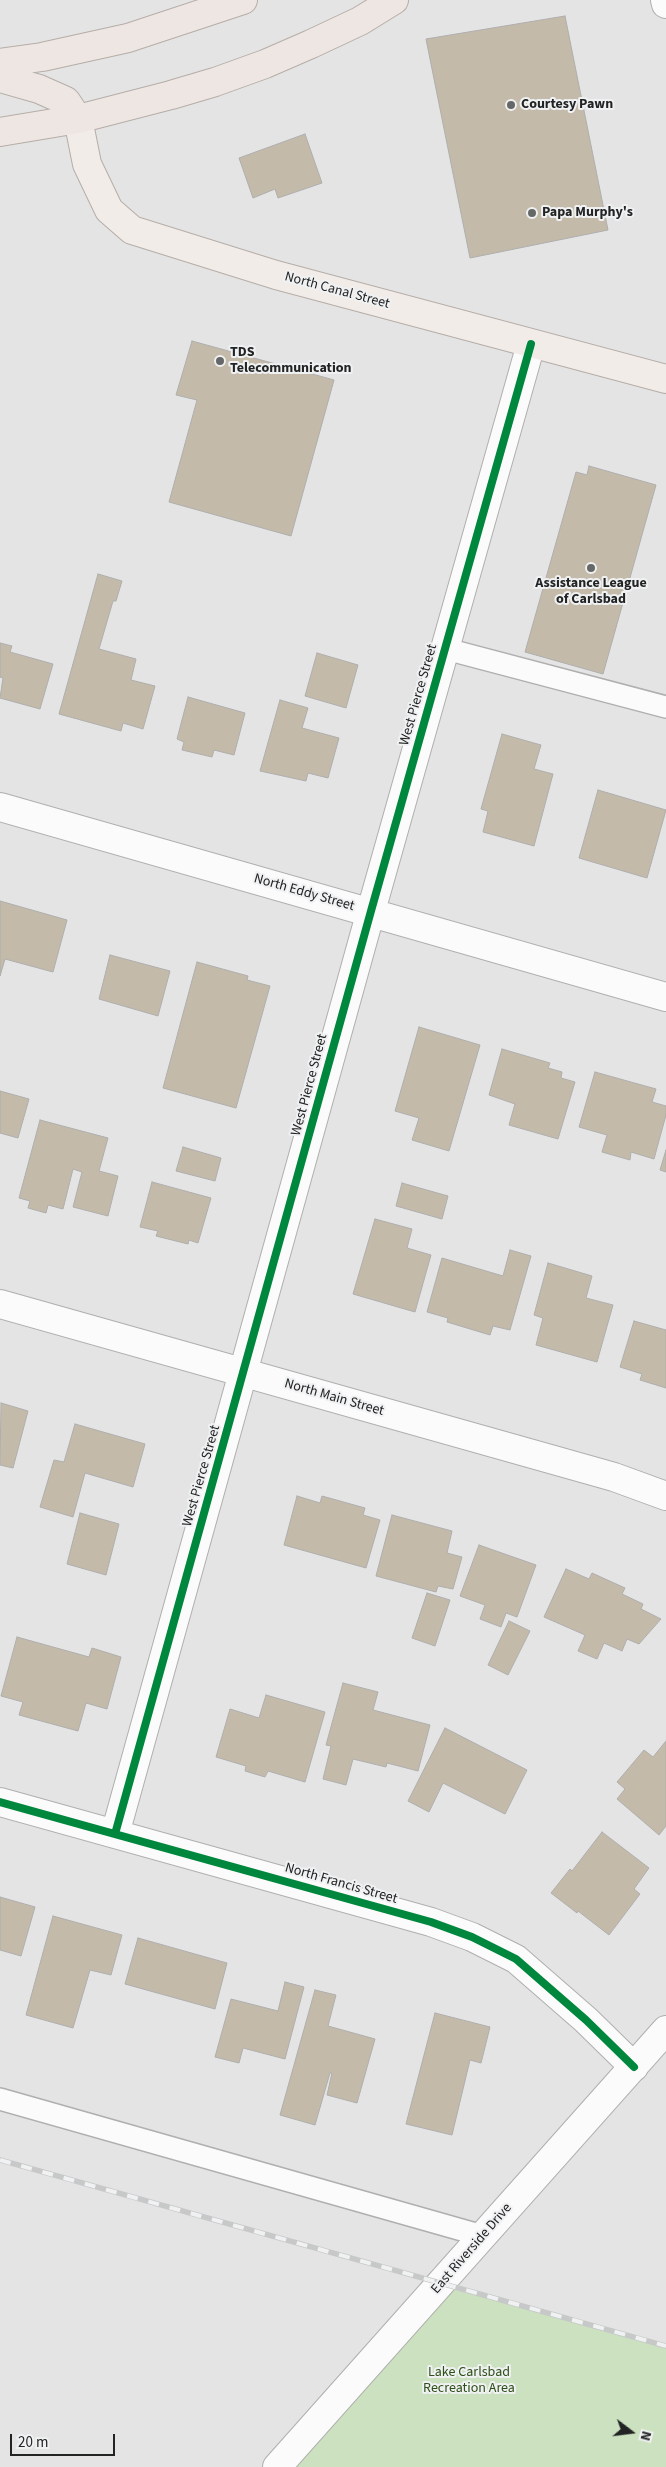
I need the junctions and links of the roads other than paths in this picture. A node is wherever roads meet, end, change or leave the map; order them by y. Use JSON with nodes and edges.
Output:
{"nodes":[{"id":1,"x":243,"y":0,"type":"edge"},
{"id":2,"x":394,"y":0,"type":"edge"},
{"id":3,"x":665,"y":0,"type":"edge"},
{"id":4,"x":666,"y":4,"type":"edge"},
{"id":5,"x":0,"y":63,"type":"edge"},
{"id":6,"x":0,"y":78,"type":"edge"},
{"id":7,"x":78,"y":119,"type":"junction"},
{"id":8,"x":0,"y":132,"type":"edge"},
{"id":9,"x":531,"y":344,"type":"junction"},
{"id":10,"x":666,"y":379,"type":"edge"},
{"id":11,"x":446,"y":648,"type":"junction"},
{"id":12,"x":666,"y":707,"type":"edge"},
{"id":13,"x":0,"y":807,"type":"edge"},
{"id":14,"x":371,"y":912,"type":"junction"},
{"id":15,"x":666,"y":997,"type":"edge"},
{"id":16,"x":0,"y":1304,"type":"edge"},
{"id":17,"x":243,"y":1373,"type":"junction"},
{"id":18,"x":666,"y":1496,"type":"edge"},
{"id":19,"x":0,"y":1802,"type":"edge"},
{"id":20,"x":115,"y":1834,"type":"junction"},
{"id":21,"x":666,"y":2030,"type":"edge"},
{"id":22,"x":634,"y":2068,"type":"junction"},
{"id":23,"x":0,"y":2099,"type":"edge"},
{"id":24,"x":483,"y":2236,"type":"junction"},
{"id":25,"x":277,"y":2467,"type":"edge"}],
"edges":[{"from":1,"to":5,"type":"highway"},
{"from":2,"to":7,"type":"highway"},
{"from":3,"to":4,"type":"street"},
{"from":6,"to":7,"type":"highway"},
{"from":7,"to":8,"type":"highway"},
{"from":7,"to":9,"type":"main road","name":"North Canal Street"},
{"from":9,"to":10,"type":"main road","name":"North Canal Street"},
{"from":9,"to":11,"type":"street","name":"West Pierce Street"},
{"from":11,"to":12,"type":"lane"},
{"from":11,"to":14,"type":"street","name":"West Pierce Street"},
{"from":13,"to":14,"type":"street","name":"North Eddy Street"},
{"from":14,"to":15,"type":"street","name":"North Eddy Street"},
{"from":14,"to":17,"type":"street","name":"West Pierce Street"},
{"from":16,"to":17,"type":"street","name":"North Main Street"},
{"from":17,"to":18,"type":"street","name":"North Main Street"},
{"from":17,"to":20,"type":"street","name":"West Pierce Street"},
{"from":19,"to":20,"type":"street","name":"North Francis Street"},
{"from":20,"to":22,"type":"street","name":"North Francis Street"},
{"from":21,"to":22,"type":"street","name":"East Riverside Drive"},
{"from":22,"to":24,"type":"street","name":"East Riverside Drive"},
{"from":23,"to":24,"type":"lane"},
{"from":24,"to":25,"type":"street","name":"East Riverside Drive"}]}
